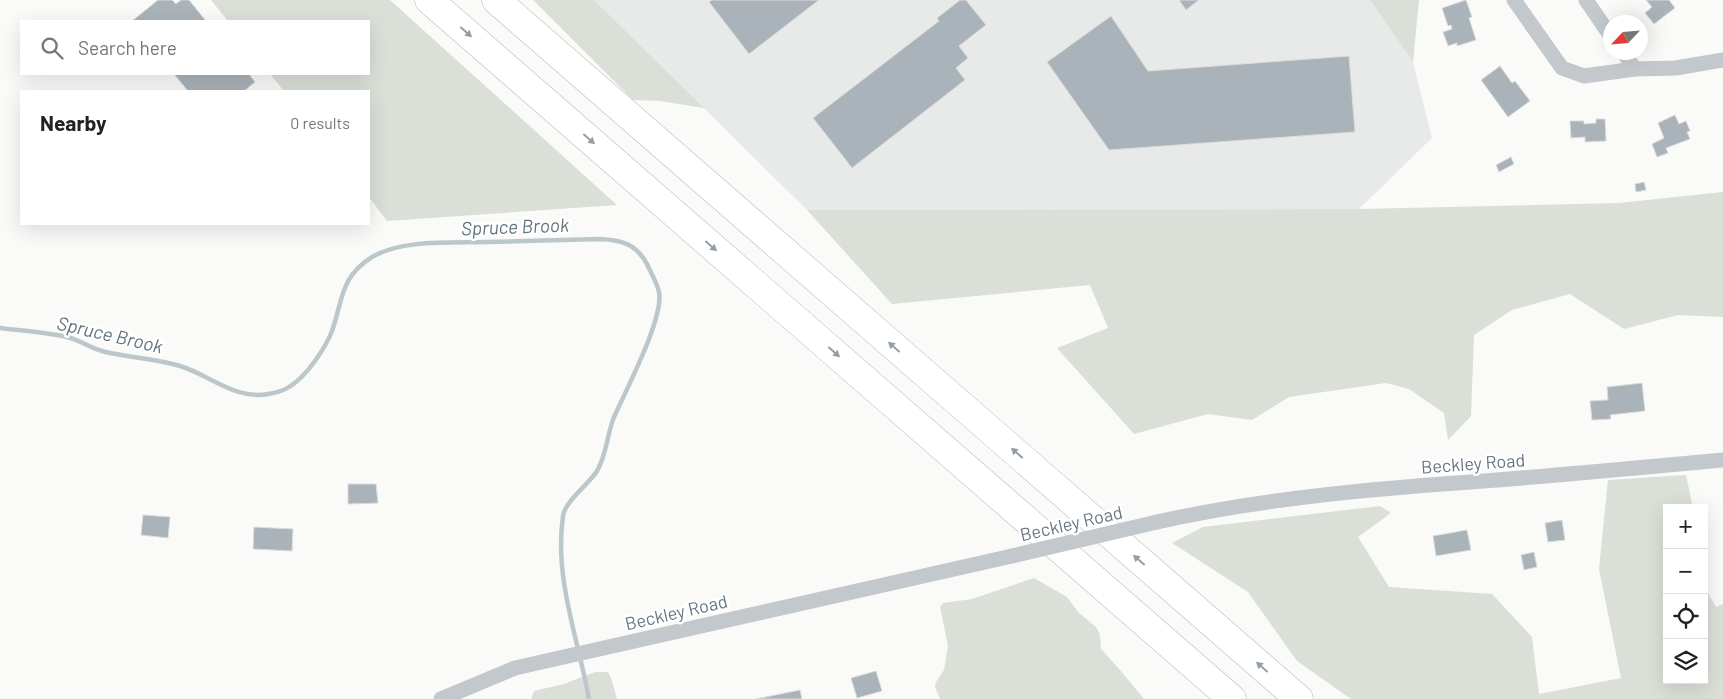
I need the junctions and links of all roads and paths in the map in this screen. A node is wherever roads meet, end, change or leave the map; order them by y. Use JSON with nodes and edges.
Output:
{"nodes":[{"id":1,"x":430,"y":0,"type":"edge"},
{"id":2,"x":496,"y":0,"type":"edge"},
{"id":3,"x":1514,"y":0,"type":"edge"},
{"id":4,"x":1586,"y":0,"type":"edge"},
{"id":5,"x":1603,"y":25,"type":"edge"},
{"id":6,"x":1628,"y":60,"type":"edge"},
{"id":7,"x":1723,"y":60,"type":"edge"},
{"id":8,"x":1635,"y":70,"type":"junction"},
{"id":9,"x":1723,"y":460,"type":"edge"},
{"id":10,"x":441,"y":699,"type":"edge"},
{"id":11,"x":1232,"y":699,"type":"edge"},
{"id":12,"x":1299,"y":699,"type":"edge"}],
"edges":[{"from":1,"to":11,"type":"highway","one_way":true},
{"from":12,"to":2,"type":"highway","one_way":true},
{"from":3,"to":8,"type":"street"},
{"from":4,"to":5,"type":"street"},
{"from":6,"to":8,"type":"street"},
{"from":7,"to":8,"type":"street"},
{"from":9,"to":10,"type":"street","name":"Beckley Road","bridge":true}]}
